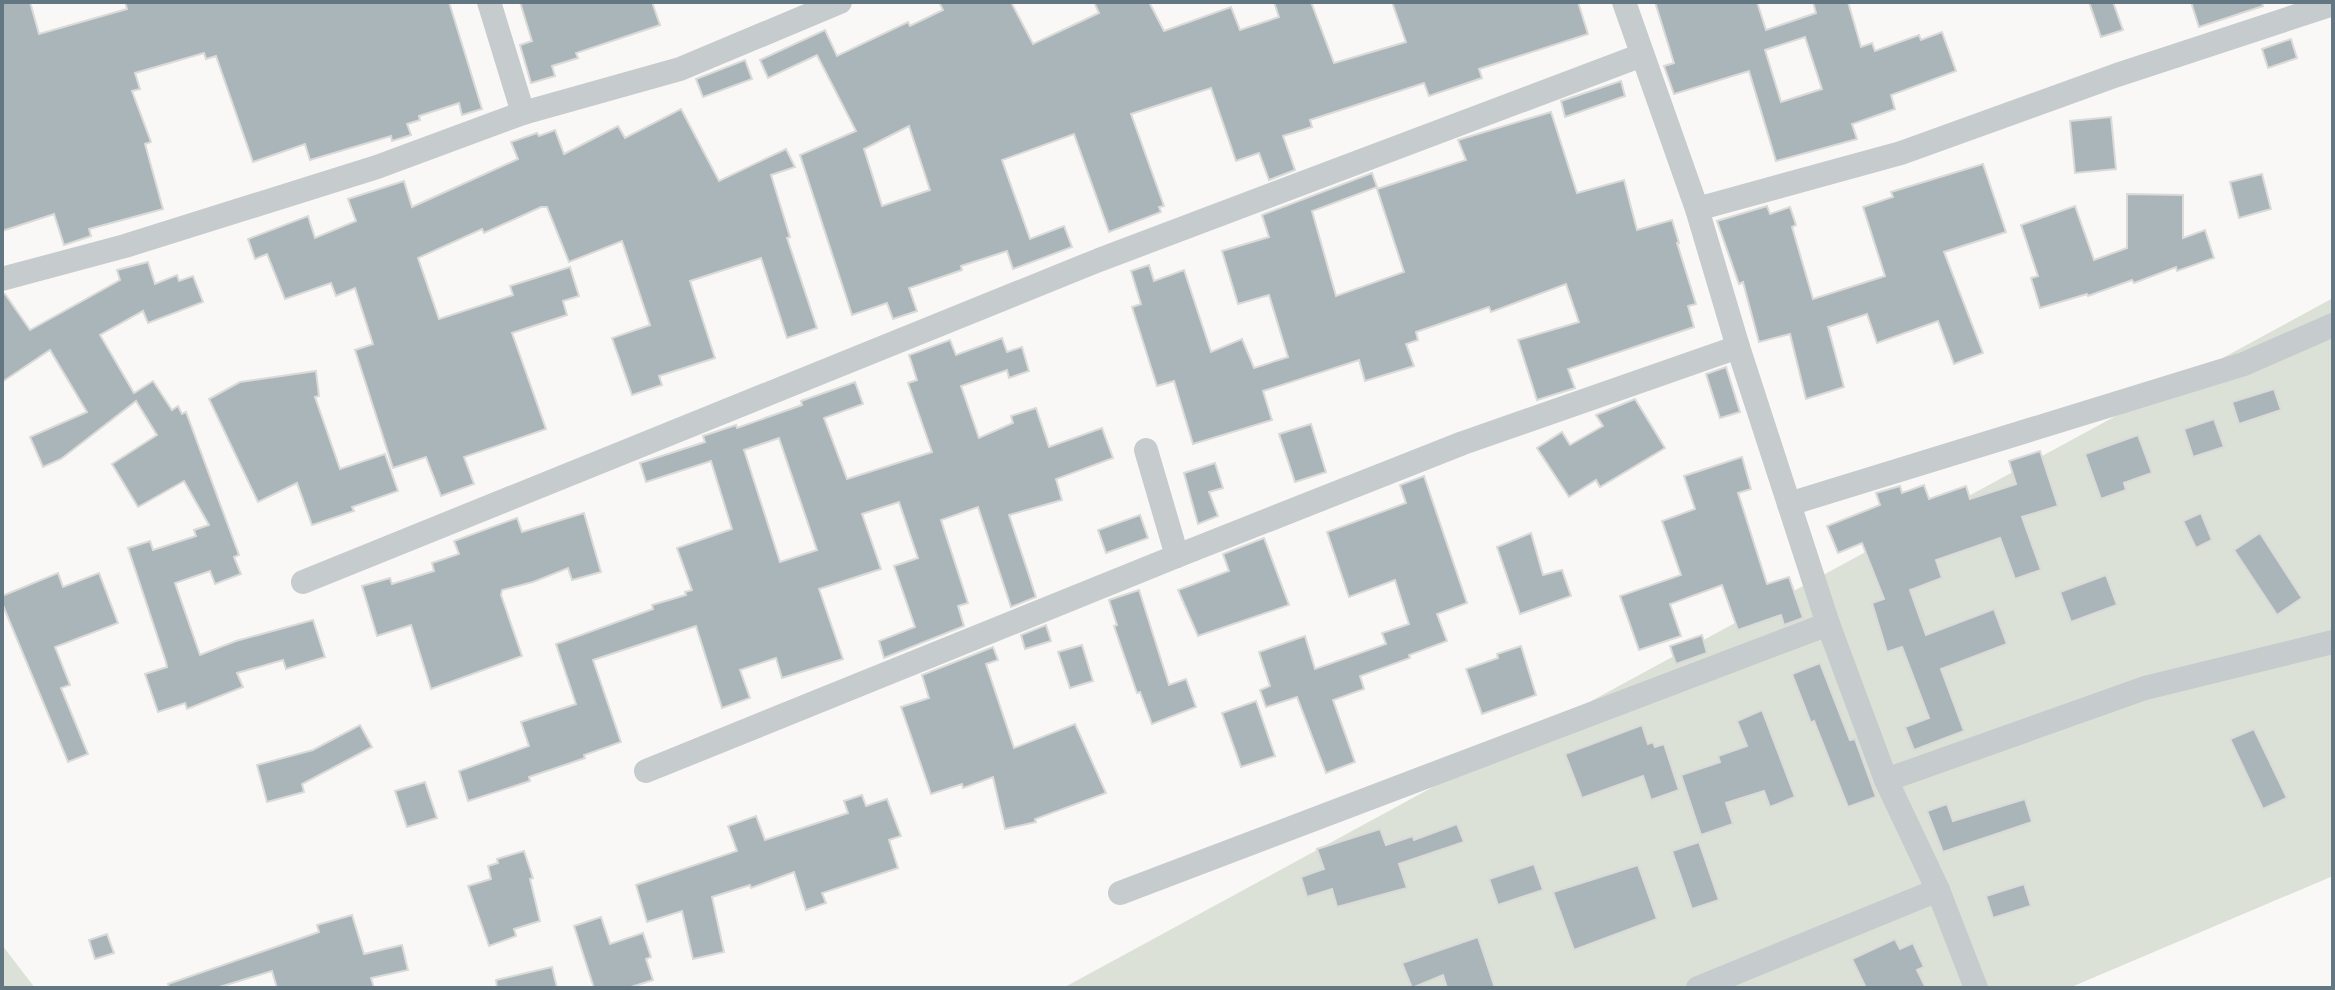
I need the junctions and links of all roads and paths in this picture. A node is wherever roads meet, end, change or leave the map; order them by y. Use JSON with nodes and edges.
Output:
{"nodes":[{"id":1,"x":489,"y":2,"type":"edge"},
{"id":2,"x":840,"y":2,"type":"edge"},
{"id":3,"x":1624,"y":2,"type":"edge"},
{"id":4,"x":2333,"y":4,"type":"edge"},
{"id":5,"x":1642,"y":55,"type":"junction"},
{"id":6,"x":523,"y":113,"type":"junction"},
{"id":7,"x":1697,"y":209,"type":"junction"},
{"id":8,"x":2,"y":279,"type":"edge"},
{"id":9,"x":2333,"y":325,"type":"edge"},
{"id":10,"x":1738,"y":347,"type":"junction"},
{"id":11,"x":1146,"y":450,"type":"dead end"},
{"id":12,"x":1789,"y":504,"type":"junction"},
{"id":13,"x":1177,"y":556,"type":"junction"},
{"id":14,"x":303,"y":582,"type":"dead end"},
{"id":15,"x":1828,"y":624,"type":"junction"},
{"id":16,"x":2333,"y":642,"type":"edge"},
{"id":17,"x":646,"y":771,"type":"dead end"},
{"id":18,"x":1886,"y":780,"type":"junction"},
{"id":19,"x":1938,"y":890,"type":"junction"},
{"id":20,"x":1120,"y":893,"type":"dead end"},
{"id":21,"x":1698,"y":988,"type":"edge"},
{"id":22,"x":1976,"y":988,"type":"edge"}],
"edges":[{"from":1,"to":6,"type":"street"},
{"from":2,"to":6,"type":"street"},
{"from":3,"to":5,"type":"street"},
{"from":4,"to":7,"type":"street"},
{"from":5,"to":7,"type":"street"},
{"from":5,"to":14,"type":"street"},
{"from":6,"to":8,"type":"street"},
{"from":7,"to":10,"type":"street"},
{"from":9,"to":12,"type":"street"},
{"from":10,"to":12,"type":"street"},
{"from":10,"to":13,"type":"street"},
{"from":11,"to":13,"type":"street"},
{"from":12,"to":15,"type":"street"},
{"from":13,"to":17,"type":"street"},
{"from":15,"to":18,"type":"street"},
{"from":15,"to":20,"type":"street"},
{"from":16,"to":18,"type":"street"},
{"from":18,"to":19,"type":"street"},
{"from":19,"to":21,"type":"street"},
{"from":19,"to":22,"type":"street"}]}
